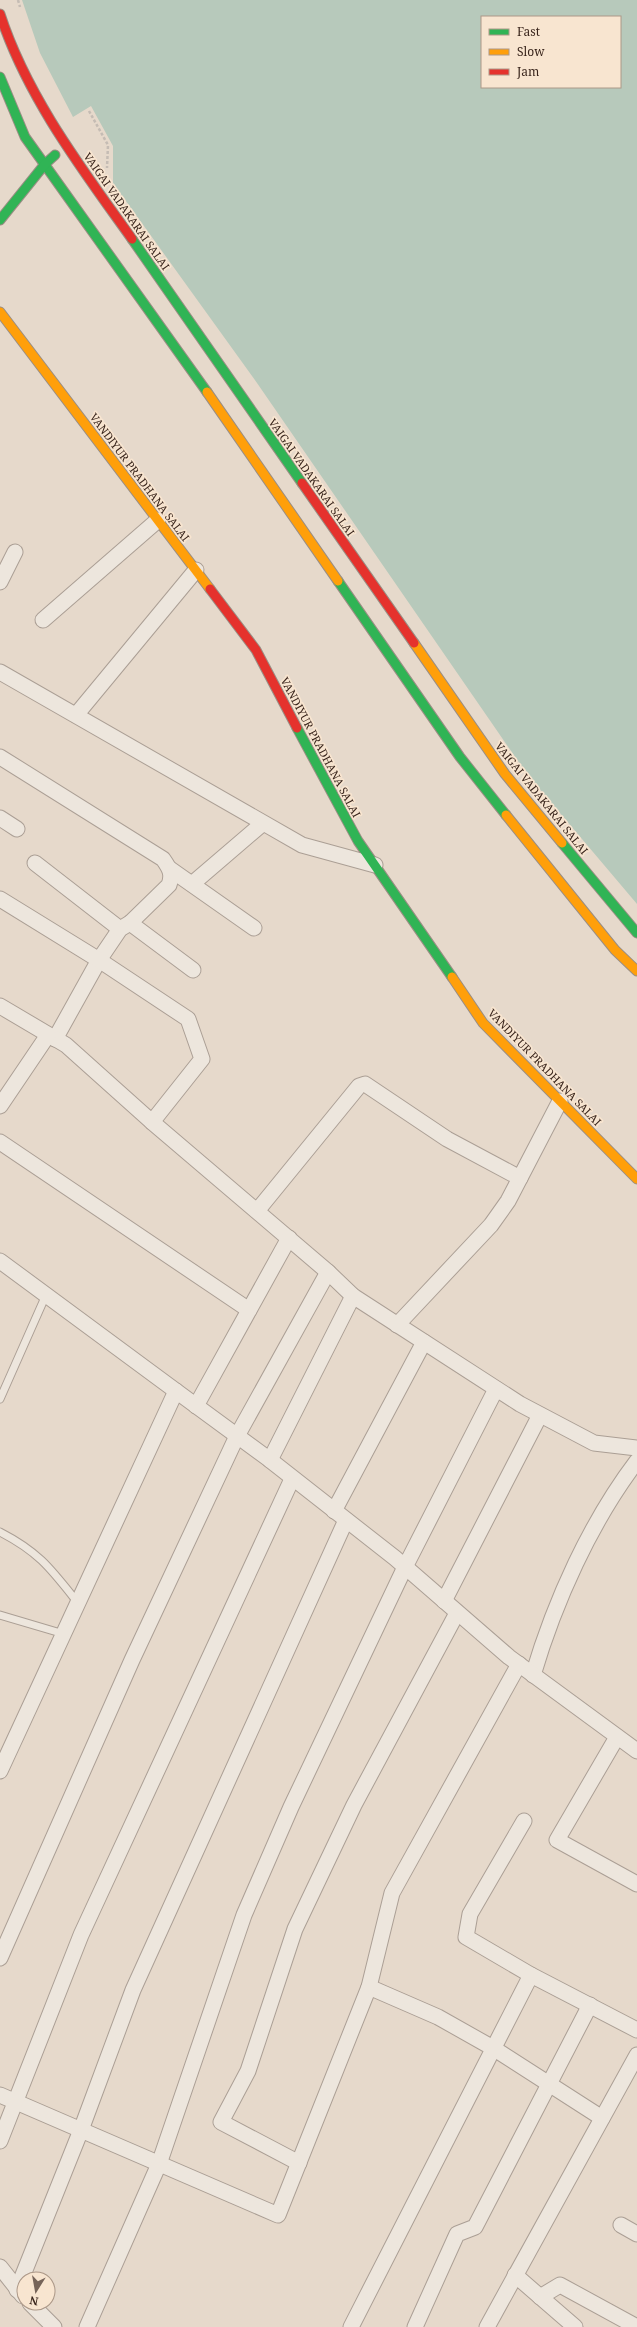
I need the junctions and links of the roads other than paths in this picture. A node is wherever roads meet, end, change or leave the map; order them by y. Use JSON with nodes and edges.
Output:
{"nodes":[{"id":1,"x":0,"y":14,"type":"edge"},
{"id":2,"x":0,"y":77,"type":"edge"},
{"id":3,"x":66,"y":145,"type":"junction"},
{"id":4,"x":45,"y":164,"type":"junction"},
{"id":5,"x":0,"y":220,"type":"edge"},
{"id":6,"x":0,"y":312,"type":"edge"},
{"id":7,"x":158,"y":520,"type":"junction"},
{"id":8,"x":15,"y":552,"type":"dead end"},
{"id":9,"x":196,"y":570,"type":"junction"},
{"id":10,"x":0,"y":582,"type":"edge"},
{"id":11,"x":43,"y":620,"type":"dead end"},
{"id":12,"x":0,"y":672,"type":"edge"},
{"id":13,"x":76,"y":715,"type":"junction"},
{"id":14,"x":0,"y":757,"type":"edge"},
{"id":15,"x":0,"y":818,"type":"edge"},
{"id":16,"x":262,"y":824,"type":"junction"},
{"id":17,"x":17,"y":829,"type":"dead end"},
{"id":18,"x":35,"y":863,"type":"dead end"},
{"id":19,"x":374,"y":865,"type":"junction"},
{"id":20,"x":170,"y":868,"type":"junction"},
{"id":21,"x":192,"y":884,"type":"junction"},
{"id":22,"x":0,"y":899,"type":"edge"},
{"id":23,"x":125,"y":926,"type":"junction"},
{"id":24,"x":254,"y":928,"type":"dead end"},
{"id":25,"x":637,"y":933,"type":"edge"},
{"id":26,"x":99,"y":960,"type":"junction"},
{"id":27,"x":193,"y":970,"type":"dead end"},
{"id":28,"x":637,"y":971,"type":"edge"},
{"id":29,"x":0,"y":1006,"type":"edge"},
{"id":30,"x":52,"y":1037,"type":"junction"},
{"id":31,"x":560,"y":1101,"type":"junction"},
{"id":32,"x":0,"y":1106,"type":"edge"},
{"id":33,"x":152,"y":1122,"type":"junction"},
{"id":34,"x":0,"y":1142,"type":"edge"},
{"id":35,"x":520,"y":1178,"type":"junction"},
{"id":36,"x":637,"y":1179,"type":"edge"},
{"id":37,"x":258,"y":1212,"type":"junction"},
{"id":38,"x":289,"y":1238,"type":"junction"},
{"id":39,"x":0,"y":1262,"type":"edge"},
{"id":40,"x":328,"y":1272,"type":"junction"},
{"id":41,"x":46,"y":1295,"type":"junction"},
{"id":42,"x":353,"y":1296,"type":"junction"},
{"id":43,"x":249,"y":1310,"type":"junction"},
{"id":44,"x":397,"y":1325,"type":"junction"},
{"id":45,"x":424,"y":1342,"type":"junction"},
{"id":46,"x":496,"y":1389,"type":"junction"},
{"id":47,"x":176,"y":1391,"type":"junction"},
{"id":48,"x":0,"y":1399,"type":"edge"},
{"id":49,"x":196,"y":1406,"type":"junction"},
{"id":50,"x":540,"y":1415,"type":"junction"},
{"id":51,"x":237,"y":1436,"type":"junction"},
{"id":52,"x":637,"y":1448,"type":"edge"},
{"id":53,"x":270,"y":1460,"type":"junction"},
{"id":54,"x":637,"y":1461,"type":"edge"},
{"id":55,"x":292,"y":1479,"type":"junction"},
{"id":56,"x":340,"y":1516,"type":"junction"},
{"id":57,"x":0,"y":1532,"type":"edge"},
{"id":58,"x":405,"y":1567,"type":"junction"},
{"id":59,"x":444,"y":1601,"type":"junction"},
{"id":60,"x":78,"y":1603,"type":"junction"},
{"id":61,"x":458,"y":1612,"type":"junction"},
{"id":62,"x":0,"y":1615,"type":"edge"},
{"id":63,"x":64,"y":1634,"type":"junction"},
{"id":64,"x":519,"y":1664,"type":"junction"},
{"id":65,"x":533,"y":1675,"type":"junction"},
{"id":66,"x":617,"y":1737,"type":"junction"},
{"id":67,"x":637,"y":1751,"type":"edge"},
{"id":68,"x":0,"y":1772,"type":"edge"},
{"id":69,"x":524,"y":1821,"type":"dead end"},
{"id":70,"x":637,"y":1884,"type":"edge"},
{"id":71,"x":0,"y":1958,"type":"edge"},
{"id":72,"x":531,"y":1975,"type":"junction"},
{"id":73,"x":369,"y":1987,"type":"junction"},
{"id":74,"x":590,"y":2006,"type":"junction"},
{"id":75,"x":637,"y":2030,"type":"edge"},
{"id":76,"x":493,"y":2048,"type":"junction"},
{"id":77,"x":637,"y":2055,"type":"edge"},
{"id":78,"x":549,"y":2084,"type":"junction"},
{"id":79,"x":0,"y":2095,"type":"edge"},
{"id":80,"x":16,"y":2102,"type":"junction"},
{"id":81,"x":602,"y":2118,"type":"junction"},
{"id":82,"x":81,"y":2130,"type":"junction"},
{"id":83,"x":0,"y":2140,"type":"edge"},
{"id":84,"x":299,"y":2163,"type":"junction"},
{"id":85,"x":159,"y":2164,"type":"junction"},
{"id":86,"x":621,"y":2225,"type":"dead end"},
{"id":87,"x":637,"y":2234,"type":"edge"},
{"id":88,"x":0,"y":2267,"type":"edge"},
{"id":89,"x":29,"y":2271,"type":"edge"},
{"id":90,"x":515,"y":2275,"type":"junction"},
{"id":91,"x":16,"y":2287,"type":"edge"},
{"id":92,"x":540,"y":2297,"type":"junction"},
{"id":93,"x":38,"y":2311,"type":"edge"},
{"id":94,"x":637,"y":2326,"type":"edge"},
{"id":95,"x":54,"y":2327,"type":"edge"},
{"id":96,"x":87,"y":2327,"type":"edge"},
{"id":97,"x":351,"y":2327,"type":"edge"},
{"id":98,"x":415,"y":2327,"type":"edge"},
{"id":99,"x":488,"y":2327,"type":"edge"},
{"id":100,"x":575,"y":2327,"type":"edge"}],
"edges":[{"from":1,"to":3,"type":"street","name":"VAIGAI VADAKARAI SALAI"},
{"from":2,"to":4,"type":"street"},
{"from":3,"to":4,"type":"street"},
{"from":3,"to":25,"type":"street","name":"VAIGAI VADAKARAI SALAI"},
{"from":4,"to":5,"type":"street"},
{"from":4,"to":28,"type":"street"},
{"from":6,"to":7,"type":"street","name":"VANDIYUR PRADHANA SALAI"},
{"from":7,"to":9,"type":"street","name":"VANDIYUR PRADHANA SALAI"},
{"from":7,"to":11,"type":"street"},
{"from":8,"to":10,"type":"street"},
{"from":9,"to":13,"type":"street"},
{"from":9,"to":19,"type":"street","name":"VANDIYUR PRADHANA SALAI"},
{"from":12,"to":13,"type":"street"},
{"from":13,"to":16,"type":"street"},
{"from":14,"to":20,"type":"street"},
{"from":15,"to":17,"type":"street"},
{"from":16,"to":19,"type":"street"},
{"from":16,"to":21,"type":"street"},
{"from":18,"to":23,"type":"street"},
{"from":19,"to":31,"type":"street","name":"VANDIYUR PRADHANA SALAI"},
{"from":20,"to":21,"type":"street"},
{"from":20,"to":23,"type":"street"},
{"from":21,"to":24,"type":"street"},
{"from":22,"to":26,"type":"street"},
{"from":23,"to":26,"type":"street"},
{"from":23,"to":27,"type":"street"},
{"from":26,"to":30,"type":"street"},
{"from":26,"to":33,"type":"street"},
{"from":29,"to":30,"type":"street"},
{"from":30,"to":32,"type":"street"},
{"from":30,"to":33,"type":"street"},
{"from":31,"to":35,"type":"street"},
{"from":31,"to":36,"type":"street","name":"VANDIYUR PRADHANA SALAI"},
{"from":33,"to":37,"type":"street"},
{"from":34,"to":43,"type":"street"},
{"from":35,"to":37,"type":"street"},
{"from":35,"to":44,"type":"street"},
{"from":37,"to":38,"type":"street"},
{"from":38,"to":40,"type":"street"},
{"from":38,"to":43,"type":"street"},
{"from":39,"to":41,"type":"street"},
{"from":40,"to":42,"type":"street"},
{"from":40,"to":51,"type":"street"},
{"from":41,"to":47,"type":"street"},
{"from":41,"to":48,"type":"lane"},
{"from":42,"to":44,"type":"street"},
{"from":42,"to":53,"type":"street"},
{"from":43,"to":49,"type":"street"},
{"from":44,"to":45,"type":"street"},
{"from":45,"to":46,"type":"street"},
{"from":45,"to":56,"type":"street"},
{"from":46,"to":50,"type":"street"},
{"from":46,"to":58,"type":"street"},
{"from":47,"to":49,"type":"street"},
{"from":47,"to":60,"type":"street"},
{"from":49,"to":51,"type":"street"},
{"from":50,"to":52,"type":"street"},
{"from":50,"to":59,"type":"street"},
{"from":51,"to":53,"type":"street"},
{"from":51,"to":71,"type":"street"},
{"from":53,"to":55,"type":"street"},
{"from":54,"to":65,"type":"street"},
{"from":55,"to":56,"type":"street"},
{"from":55,"to":80,"type":"street"},
{"from":56,"to":58,"type":"street"},
{"from":56,"to":82,"type":"street"},
{"from":57,"to":60,"type":"lane"},
{"from":58,"to":59,"type":"street"},
{"from":58,"to":85,"type":"street"},
{"from":59,"to":61,"type":"street"},
{"from":60,"to":63,"type":"street"},
{"from":61,"to":64,"type":"street"},
{"from":61,"to":84,"type":"street"},
{"from":62,"to":63,"type":"lane"},
{"from":63,"to":68,"type":"street"},
{"from":64,"to":65,"type":"street"},
{"from":64,"to":73,"type":"street"},
{"from":65,"to":66,"type":"street"},
{"from":66,"to":67,"type":"street"},
{"from":66,"to":70,"type":"street"},
{"from":69,"to":72,"type":"street"},
{"from":72,"to":74,"type":"street"},
{"from":72,"to":76,"type":"street"},
{"from":73,"to":76,"type":"street"},
{"from":73,"to":84,"type":"street"},
{"from":74,"to":75,"type":"street"},
{"from":74,"to":78,"type":"street"},
{"from":76,"to":78,"type":"street"},
{"from":76,"to":97,"type":"street"},
{"from":77,"to":81,"type":"street"},
{"from":78,"to":81,"type":"street"},
{"from":78,"to":98,"type":"street"},
{"from":79,"to":80,"type":"street"},
{"from":80,"to":82,"type":"street"},
{"from":80,"to":83,"type":"street"},
{"from":81,"to":90,"type":"street"},
{"from":82,"to":85,"type":"street"},
{"from":82,"to":89,"type":"street"},
{"from":84,"to":85,"type":"street"},
{"from":85,"to":96,"type":"street"},
{"from":86,"to":87,"type":"street"},
{"from":88,"to":91,"type":"street"},
{"from":90,"to":92,"type":"street"},
{"from":90,"to":99,"type":"street"},
{"from":92,"to":94,"type":"street"},
{"from":92,"to":100,"type":"street"},
{"from":93,"to":95,"type":"street"}]}
